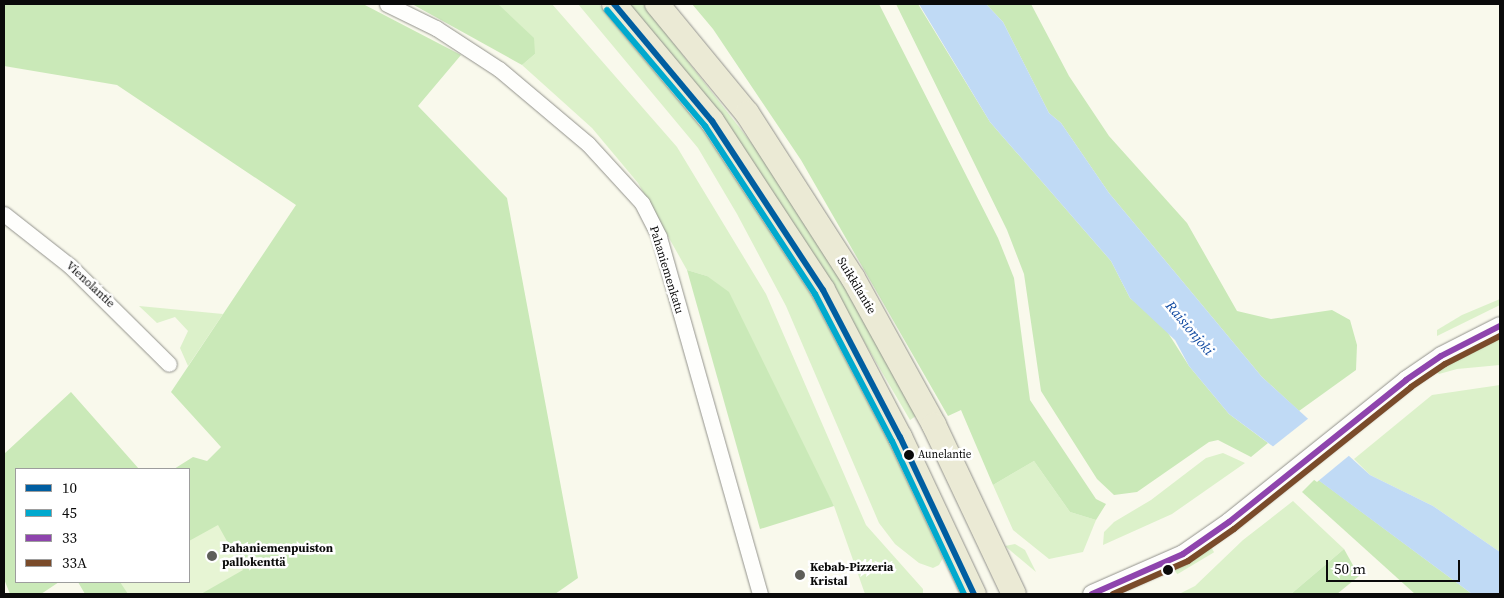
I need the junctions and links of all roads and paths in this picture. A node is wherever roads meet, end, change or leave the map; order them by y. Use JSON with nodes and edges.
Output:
{"nodes":[{"id":1,"x":388,"y":4,"type":"edge"},
{"id":2,"x":614,"y":4,"type":"edge"},
{"id":3,"x":657,"y":4,"type":"edge"},
{"id":4,"x":4,"y":214,"type":"edge"},
{"id":5,"x":1500,"y":326,"type":"edge"},
{"id":6,"x":169,"y":364,"type":"dead end"},
{"id":7,"x":760,"y":594,"type":"edge"},
{"id":8,"x":974,"y":594,"type":"edge"},
{"id":9,"x":1014,"y":594,"type":"edge"},
{"id":10,"x":1092,"y":594,"type":"edge"}],
"edges":[{"from":1,"to":7,"type":"street","name":"Pahaniemenkatu"},
{"from":2,"to":8,"type":"main road"},
{"from":3,"to":9,"type":"main road","name":"Suikkilantie"},
{"from":4,"to":6,"type":"street","name":"Vienolantie"},
{"from":5,"to":10,"type":"street"}]}
